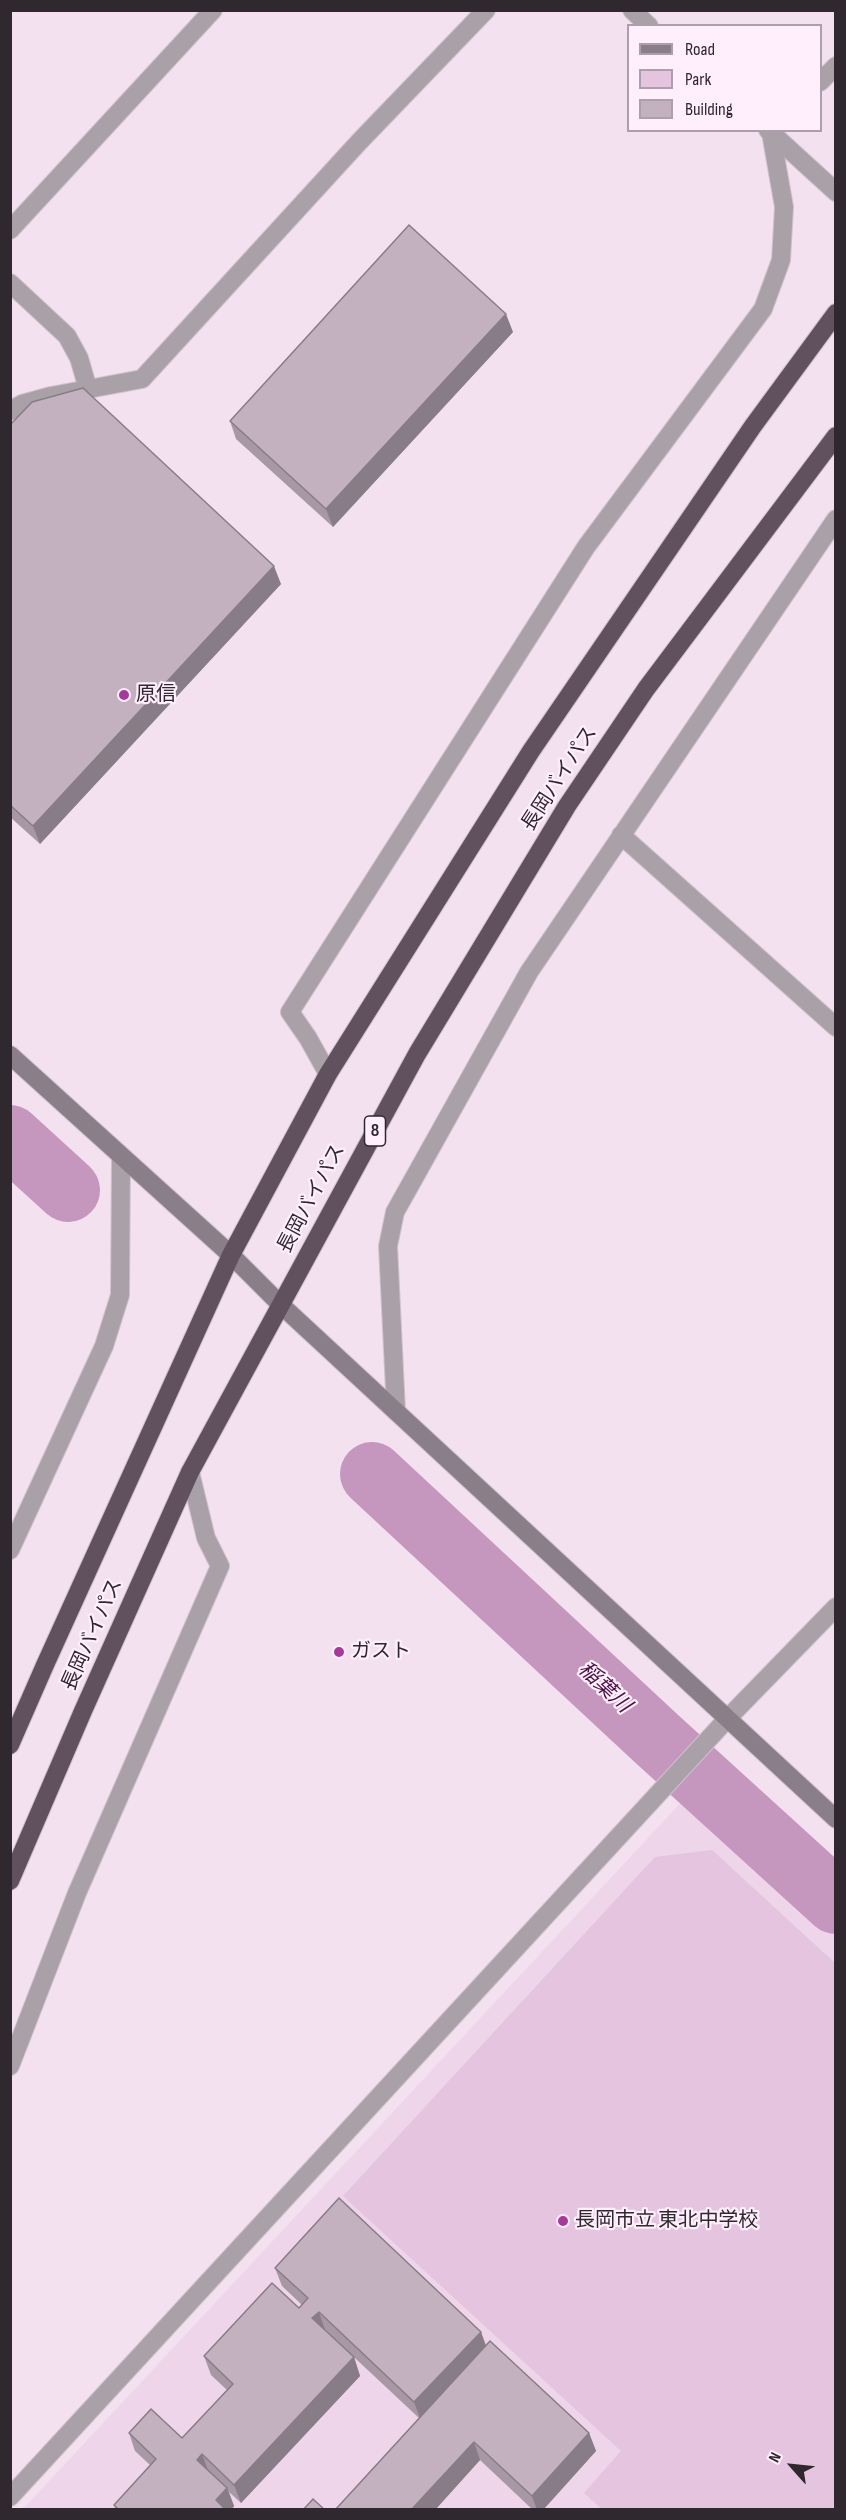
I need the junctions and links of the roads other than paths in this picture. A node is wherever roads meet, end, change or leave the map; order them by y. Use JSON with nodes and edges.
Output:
{"nodes":[{"id":1,"x":213,"y":10,"type":"edge"},
{"id":2,"x":486,"y":10,"type":"edge"},
{"id":3,"x":632,"y":10,"type":"edge"},
{"id":4,"x":647,"y":24,"type":"edge"},
{"id":5,"x":836,"y":66,"type":"edge"},
{"id":6,"x":822,"y":80,"type":"edge"},
{"id":7,"x":771,"y":132,"type":"edge"},
{"id":8,"x":836,"y":192,"type":"edge"},
{"id":9,"x":10,"y":230,"type":"edge"},
{"id":10,"x":10,"y":283,"type":"edge"},
{"id":11,"x":836,"y":313,"type":"edge"},
{"id":12,"x":88,"y":389,"type":"junction"},
{"id":13,"x":10,"y":411,"type":"edge"},
{"id":14,"x":836,"y":436,"type":"edge"},
{"id":15,"x":836,"y":519,"type":"edge"},
{"id":16,"x":621,"y":835,"type":"junction"},
{"id":17,"x":836,"y":1027,"type":"edge"},
{"id":18,"x":10,"y":1055,"type":"edge"},
{"id":19,"x":328,"y":1074,"type":"junction"},
{"id":20,"x":121,"y":1158,"type":"junction"},
{"id":21,"x":231,"y":1255,"type":"junction"},
{"id":22,"x":281,"y":1305,"type":"junction"},
{"id":23,"x":396,"y":1411,"type":"junction"},
{"id":24,"x":190,"y":1472,"type":"junction"},
{"id":25,"x":10,"y":1550,"type":"edge"},
{"id":26,"x":836,"y":1607,"type":"edge"},
{"id":27,"x":727,"y":1719,"type":"junction"},
{"id":28,"x":10,"y":1745,"type":"edge"},
{"id":29,"x":836,"y":1819,"type":"edge"},
{"id":30,"x":10,"y":1881,"type":"edge"},
{"id":31,"x":32,"y":2008,"type":"junction"},
{"id":32,"x":10,"y":2023,"type":"edge"},
{"id":33,"x":10,"y":2066,"type":"edge"},
{"id":34,"x":10,"y":2497,"type":"edge"}],
"edges":[{"from":1,"to":9,"type":"street"},
{"from":2,"to":12,"type":"street"},
{"from":3,"to":4,"type":"street"},
{"from":5,"to":6,"type":"street"},
{"from":7,"to":8,"type":"street"},
{"from":7,"to":19,"type":"street"},
{"from":10,"to":12,"type":"street"},
{"from":11,"to":19,"type":"highway","name":"長岡バイパス"},
{"from":12,"to":13,"type":"street"},
{"from":14,"to":22,"type":"highway","name":"長岡バイパス","number":"8"},
{"from":15,"to":16,"type":"street"},
{"from":16,"to":17,"type":"street"},
{"from":16,"to":23,"type":"street"},
{"from":18,"to":20,"type":"street"},
{"from":19,"to":21,"type":"highway","name":"長岡バイパス"},
{"from":20,"to":21,"type":"street"},
{"from":20,"to":25,"type":"street"},
{"from":21,"to":22,"type":"street"},
{"from":21,"to":28,"type":"highway","name":"長岡バイパス"},
{"from":22,"to":23,"type":"street"},
{"from":22,"to":24,"type":"highway","name":"長岡バイパス","number":"8"},
{"from":23,"to":27,"type":"street"},
{"from":24,"to":30,"type":"highway","name":"長岡バイパス","number":"8"},
{"from":24,"to":31,"type":"street"},
{"from":26,"to":27,"type":"street"},
{"from":27,"to":29,"type":"street"},
{"from":27,"to":34,"type":"street"},
{"from":31,"to":32,"type":"street"},
{"from":31,"to":33,"type":"street"}]}
